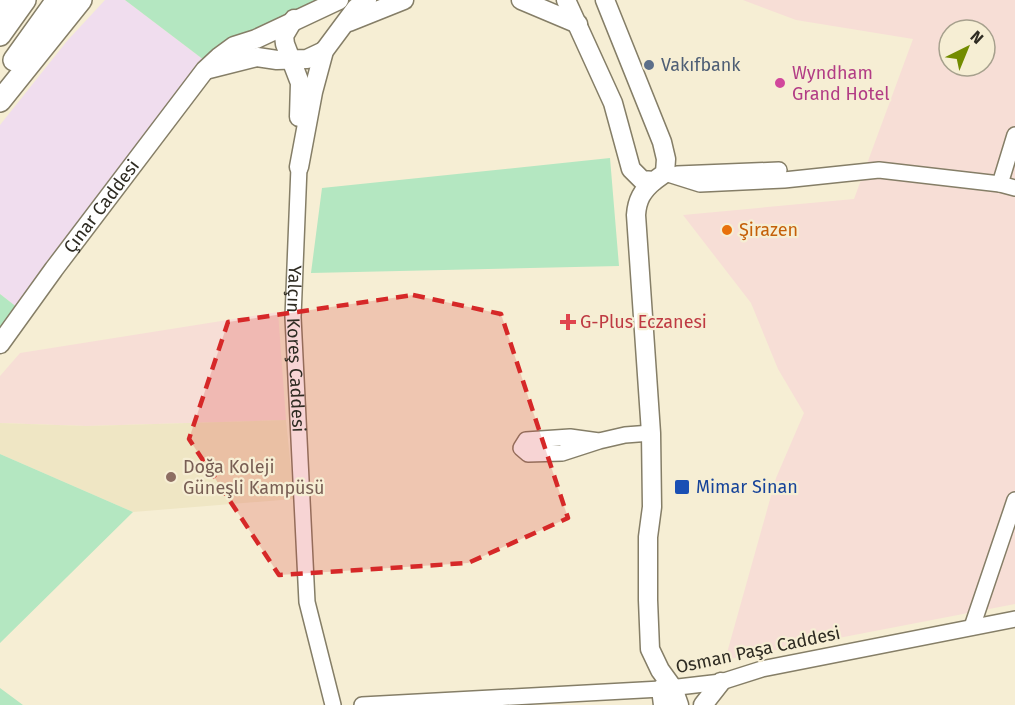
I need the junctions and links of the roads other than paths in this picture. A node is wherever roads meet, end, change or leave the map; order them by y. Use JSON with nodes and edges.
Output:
{"nodes":[{"id":1,"x":7,"y":0,"type":"edge"},
{"id":2,"x":25,"y":0,"type":"edge"},
{"id":3,"x":57,"y":0,"type":"edge"},
{"id":4,"x":81,"y":0,"type":"edge"},
{"id":5,"x":89,"y":0,"type":"edge"},
{"id":6,"x":327,"y":0,"type":"edge"},
{"id":7,"x":339,"y":0,"type":"edge"},
{"id":8,"x":367,"y":0,"type":"edge"},
{"id":9,"x":404,"y":0,"type":"edge"},
{"id":10,"x":520,"y":0,"type":"edge"},
{"id":11,"x":566,"y":0,"type":"edge"},
{"id":12,"x":605,"y":0,"type":"edge"},
{"id":13,"x":0,"y":10,"type":"edge"},
{"id":14,"x":301,"y":16,"type":"junction"},
{"id":15,"x":344,"y":24,"type":"junction"},
{"id":16,"x":578,"y":24,"type":"junction"},
{"id":17,"x":0,"y":35,"type":"edge"},
{"id":18,"x":324,"y":51,"type":"junction"},
{"id":19,"x":36,"y":54,"type":"junction"},
{"id":20,"x":292,"y":60,"type":"junction"},
{"id":21,"x":205,"y":70,"type":"junction"},
{"id":22,"x":0,"y":80,"type":"edge"},
{"id":23,"x":0,"y":101,"type":"edge"},
{"id":24,"x":1015,"y":135,"type":"edge"},
{"id":25,"x":299,"y":167,"type":"junction"},
{"id":26,"x":664,"y":176,"type":"junction"},
{"id":27,"x":1008,"y":186,"type":"edge"},
{"id":28,"x":0,"y":344,"type":"edge"},
{"id":29,"x":651,"y":433,"type":"junction"},
{"id":30,"x":599,"y":441,"type":"dead end"},
{"id":31,"x":1015,"y":500,"type":"edge"},
{"id":32,"x":1015,"y":619,"type":"edge"},
{"id":33,"x":972,"y":627,"type":"junction"},
{"id":34,"x":721,"y":682,"type":"junction"},
{"id":35,"x":669,"y":697,"type":"edge"},
{"id":36,"x":333,"y":705,"type":"edge"},
{"id":37,"x":362,"y":705,"type":"edge"},
{"id":38,"x":703,"y":705,"type":"edge"}],
"edges":[{"from":1,"to":13,"type":"highway"},
{"from":2,"to":17,"type":"highway"},
{"from":3,"to":22,"type":"highway"},
{"from":4,"to":19,"type":"highway"},
{"from":5,"to":19,"type":"highway"},
{"from":6,"to":14,"type":"main road"},
{"from":7,"to":14,"type":"main road"},
{"from":8,"to":15,"type":"main road"},
{"from":9,"to":15,"type":"main road"},
{"from":10,"to":16,"type":"main road"},
{"from":11,"to":16,"type":"main road"},
{"from":12,"to":26,"type":"main road"},
{"from":14,"to":20,"type":"main road","name":"Yalçın Koreş Caddesi"},
{"from":14,"to":21,"type":"main road","name":"Çınar Caddesi"},
{"from":15,"to":18,"type":"main road"},
{"from":16,"to":26,"type":"main road"},
{"from":18,"to":20,"type":"main road"},
{"from":18,"to":25,"type":"main road"},
{"from":19,"to":23,"type":"highway"},
{"from":20,"to":21,"type":"main road"},
{"from":20,"to":25,"type":"main road","name":"Yalçın Koreş Caddesi"},
{"from":21,"to":28,"type":"main road","name":"Çınar Caddesi"},
{"from":24,"to":27,"type":"street"},
{"from":25,"to":36,"type":"street","name":"Yalçın Koreş Caddesi"},
{"from":26,"to":27,"type":"street"},
{"from":26,"to":29,"type":"main road"},
{"from":29,"to":30,"type":"street"},
{"from":29,"to":35,"type":"main road"},
{"from":31,"to":33,"type":"street"},
{"from":32,"to":33,"type":"street","name":"Osman Paşa Caddesi"},
{"from":33,"to":34,"type":"street","name":"Osman Paşa Caddesi"},
{"from":34,"to":35,"type":"street","name":"Osman Paşa Caddesi"},
{"from":34,"to":38,"type":"main road"},
{"from":35,"to":37,"type":"street","name":"Osman Paşa Caddesi"}]}
